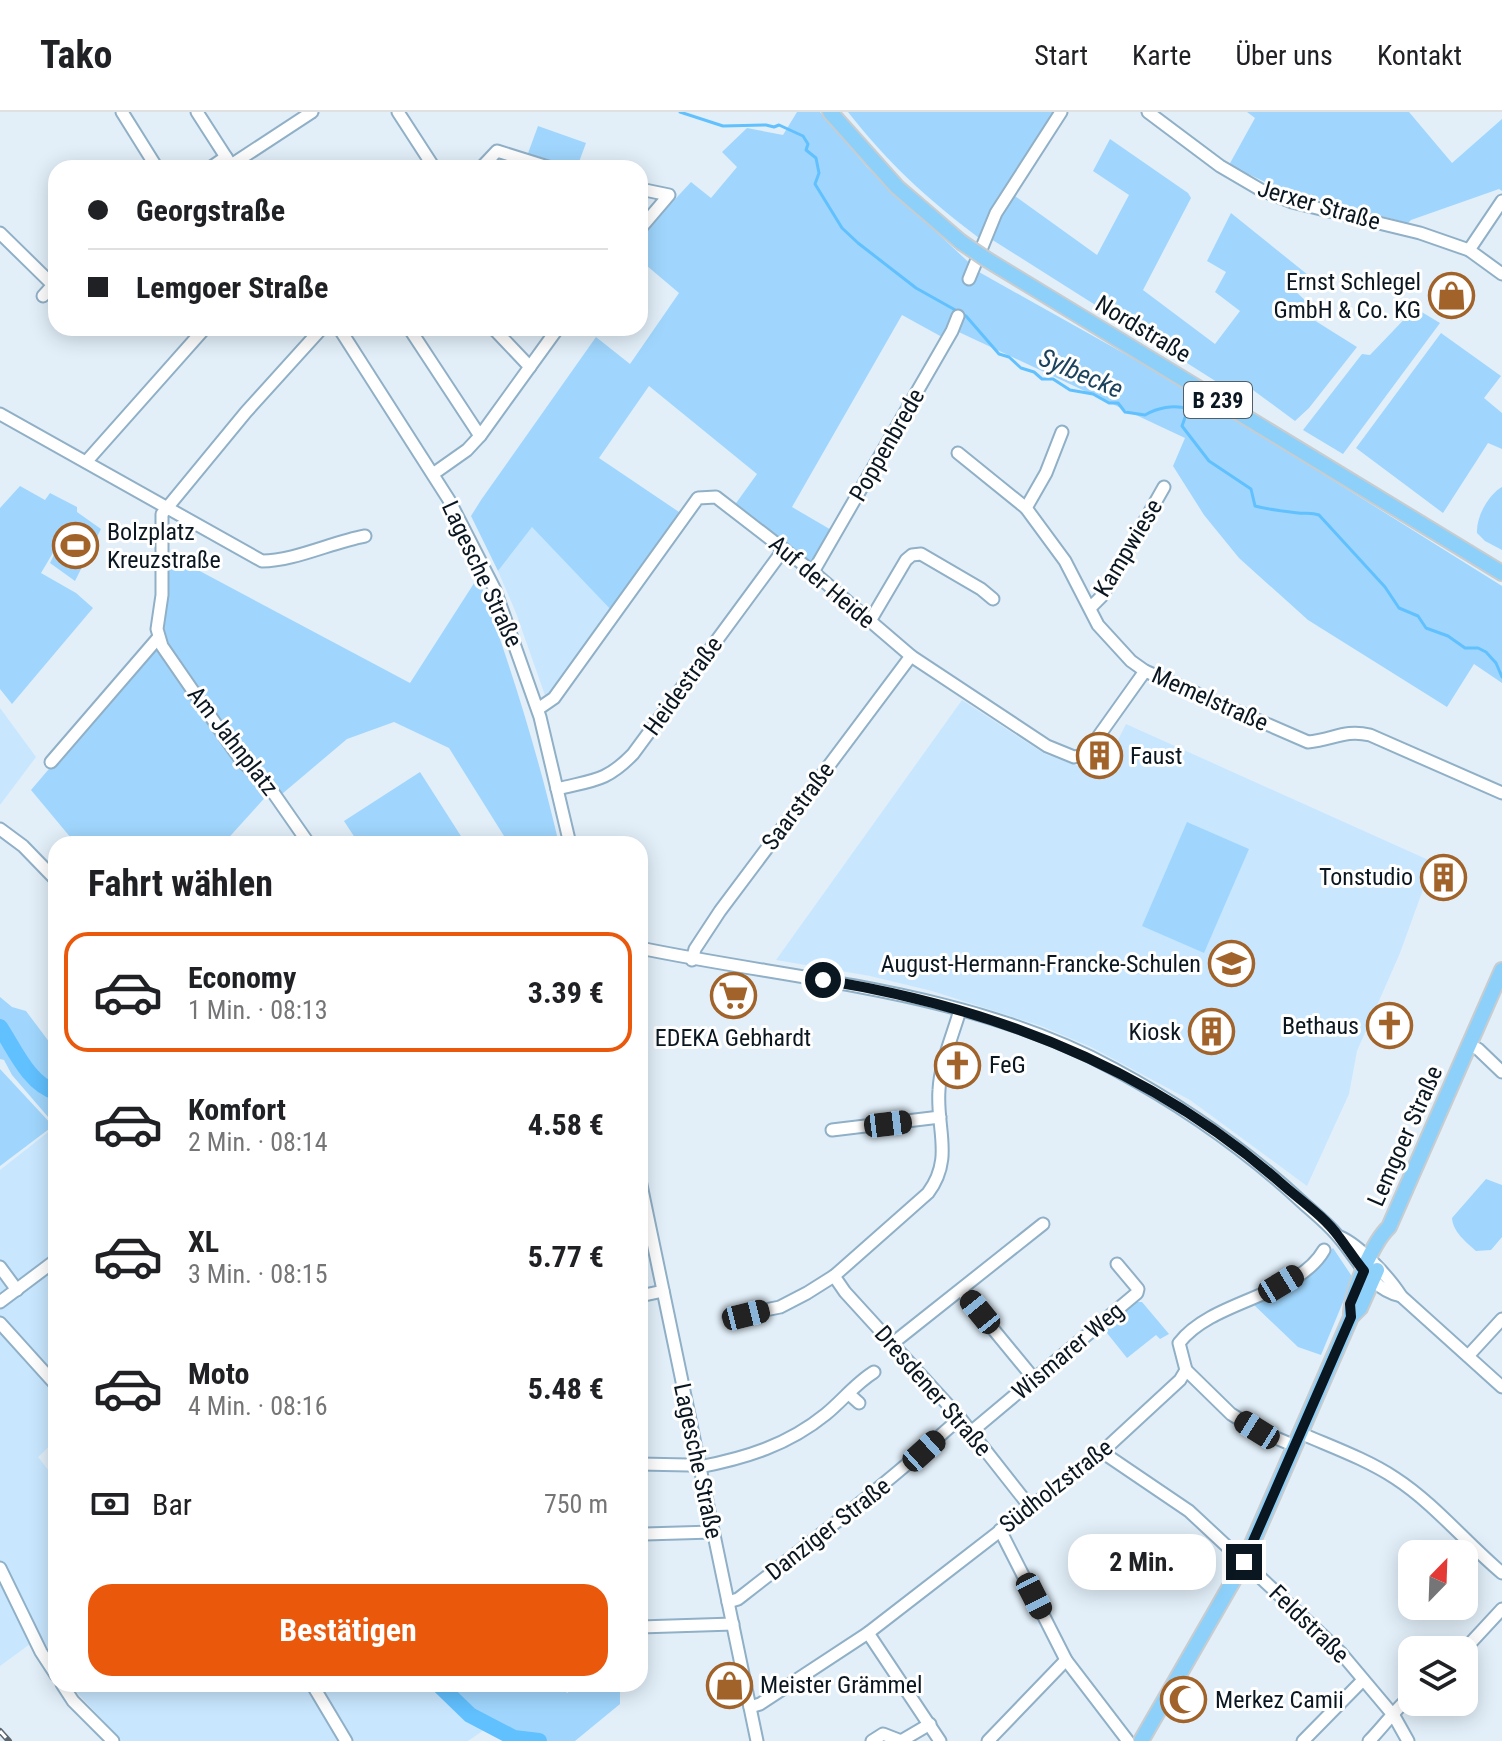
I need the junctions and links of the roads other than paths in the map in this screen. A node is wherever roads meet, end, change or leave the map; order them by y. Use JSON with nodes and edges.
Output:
{"nodes":[{"id":1,"x":122,"y":112,"type":"edge"},
{"id":2,"x":197,"y":112,"type":"edge"},
{"id":3,"x":312,"y":112,"type":"edge"},
{"id":4,"x":398,"y":112,"type":"edge"},
{"id":5,"x":830,"y":112,"type":"edge"},
{"id":6,"x":1061,"y":112,"type":"edge"},
{"id":7,"x":1148,"y":112,"type":"edge"},
{"id":8,"x":152,"y":160,"type":"edge"},
{"id":9,"x":227,"y":160,"type":"edge"},
{"id":10,"x":236,"y":160,"type":"edge"},
{"id":11,"x":429,"y":160,"type":"edge"},
{"id":12,"x":489,"y":160,"type":"edge"},
{"id":13,"x":526,"y":160,"type":"edge"},
{"id":14,"x":648,"y":191,"type":"edge"},
{"id":15,"x":1502,"y":201,"type":"edge"},
{"id":16,"x":648,"y":220,"type":"edge"},
{"id":17,"x":0,"y":233,"type":"edge"},
{"id":18,"x":1469,"y":250,"type":"junction"},
{"id":19,"x":1502,"y":274,"type":"edge"},
{"id":20,"x":48,"y":278,"type":"edge"},
{"id":21,"x":969,"y":279,"type":"dead end"},
{"id":22,"x":48,"y":291,"type":"edge"},
{"id":23,"x":43,"y":296,"type":"dead end"},
{"id":24,"x":958,"y":316,"type":"dead end"},
{"id":25,"x":198,"y":336,"type":"edge"},
{"id":26,"x":315,"y":336,"type":"edge"},
{"id":27,"x":344,"y":336,"type":"edge"},
{"id":28,"x":414,"y":336,"type":"edge"},
{"id":29,"x":501,"y":336,"type":"edge"},
{"id":30,"x":552,"y":336,"type":"edge"},
{"id":31,"x":530,"y":367,"type":"junction"},
{"id":32,"x":0,"y":414,"type":"edge"},
{"id":33,"x":1062,"y":432,"type":"dead end"},
{"id":34,"x":480,"y":436,"type":"junction"},
{"id":35,"x":958,"y":453,"type":"dead end"},
{"id":36,"x":86,"y":462,"type":"junction"},
{"id":37,"x":433,"y":474,"type":"junction"},
{"id":38,"x":1164,"y":487,"type":"dead end"},
{"id":39,"x":1026,"y":508,"type":"junction"},
{"id":40,"x":166,"y":509,"type":"junction"},
{"id":41,"x":365,"y":536,"type":"dead end"},
{"id":42,"x":784,"y":549,"type":"junction"},
{"id":43,"x":813,"y":572,"type":"junction"},
{"id":44,"x":1502,"y":573,"type":"edge"},
{"id":45,"x":993,"y":599,"type":"dead end"},
{"id":46,"x":1090,"y":608,"type":"junction"},
{"id":47,"x":870,"y":621,"type":"junction"},
{"id":48,"x":158,"y":638,"type":"junction"},
{"id":49,"x":911,"y":656,"type":"junction"},
{"id":50,"x":1145,"y":671,"type":"junction"},
{"id":51,"x":538,"y":709,"type":"junction"},
{"id":52,"x":51,"y":762,"type":"dead end"},
{"id":53,"x":557,"y":789,"type":"junction"},
{"id":54,"x":1502,"y":793,"type":"edge"},
{"id":55,"x":0,"y":829,"type":"edge"},
{"id":56,"x":303,"y":836,"type":"edge"},
{"id":57,"x":568,"y":836,"type":"edge"},
{"id":58,"x":48,"y":872,"type":"edge"},
{"id":59,"x":648,"y":950,"type":"edge"},
{"id":60,"x":692,"y":960,"type":"junction"},
{"id":61,"x":1502,"y":970,"type":"edge"},
{"id":62,"x":960,"y":1010,"type":"junction"},
{"id":63,"x":1469,"y":1045,"type":"junction"},
{"id":64,"x":1502,"y":1072,"type":"edge"},
{"id":65,"x":940,"y":1117,"type":"junction"},
{"id":66,"x":832,"y":1130,"type":"dead end"},
{"id":67,"x":648,"y":1219,"type":"edge"},
{"id":68,"x":1043,"y":1224,"type":"dead end"},
{"id":69,"x":1324,"y":1250,"type":"dead end"},
{"id":70,"x":1117,"y":1264,"type":"dead end"},
{"id":71,"x":48,"y":1266,"type":"edge"},
{"id":72,"x":0,"y":1267,"type":"edge"},
{"id":73,"x":1371,"y":1270,"type":"junction"},
{"id":74,"x":834,"y":1276,"type":"junction"},
{"id":75,"x":17,"y":1290,"type":"junction"},
{"id":76,"x":961,"y":1290,"type":"junction"},
{"id":77,"x":663,"y":1291,"type":"junction"},
{"id":78,"x":648,"y":1294,"type":"edge"},
{"id":79,"x":0,"y":1302,"type":"edge"},
{"id":80,"x":729,"y":1317,"type":"dead end"},
{"id":81,"x":1502,"y":1319,"type":"edge"},
{"id":82,"x":0,"y":1323,"type":"edge"},
{"id":83,"x":893,"y":1343,"type":"junction"},
{"id":84,"x":1468,"y":1356,"type":"junction"},
{"id":85,"x":1186,"y":1370,"type":"junction"},
{"id":86,"x":874,"y":1372,"type":"dead end"},
{"id":87,"x":48,"y":1376,"type":"edge"},
{"id":88,"x":1035,"y":1380,"type":"junction"},
{"id":89,"x":1502,"y":1387,"type":"edge"},
{"id":90,"x":849,"y":1394,"type":"junction"},
{"id":91,"x":859,"y":1403,"type":"dead end"},
{"id":92,"x":960,"y":1418,"type":"junction"},
{"id":93,"x":971,"y":1432,"type":"junction"},
{"id":94,"x":1297,"y":1440,"type":"junction"},
{"id":95,"x":1102,"y":1452,"type":"junction"},
{"id":96,"x":648,"y":1464,"type":"edge"},
{"id":97,"x":698,"y":1465,"type":"junction"},
{"id":98,"x":1030,"y":1507,"type":"junction"},
{"id":99,"x":1000,"y":1530,"type":"junction"},
{"id":100,"x":713,"y":1532,"type":"junction"},
{"id":101,"x":648,"y":1534,"type":"edge"},
{"id":102,"x":1244,"y":1562,"type":"junction"},
{"id":103,"x":0,"y":1568,"type":"edge"},
{"id":104,"x":1502,"y":1573,"type":"edge"},
{"id":105,"x":728,"y":1602,"type":"junction"},
{"id":106,"x":1502,"y":1609,"type":"edge"},
{"id":107,"x":733,"y":1624,"type":"junction"},
{"id":108,"x":648,"y":1627,"type":"edge"},
{"id":109,"x":868,"y":1633,"type":"junction"},
{"id":110,"x":1477,"y":1636,"type":"edge"},
{"id":111,"x":1066,"y":1660,"type":"junction"},
{"id":112,"x":48,"y":1663,"type":"edge"},
{"id":113,"x":1363,"y":1680,"type":"junction"},
{"id":114,"x":67,"y":1692,"type":"edge"},
{"id":115,"x":317,"y":1692,"type":"edge"},
{"id":116,"x":1398,"y":1706,"type":"edge"},
{"id":117,"x":750,"y":1707,"type":"junction"},
{"id":118,"x":1394,"y":1716,"type":"junction"},
{"id":119,"x":930,"y":1724,"type":"junction"},
{"id":120,"x":113,"y":1741,"type":"edge"},
{"id":121,"x":346,"y":1741,"type":"edge"},
{"id":122,"x":757,"y":1741,"type":"edge"},
{"id":123,"x":872,"y":1741,"type":"edge"},
{"id":124,"x":940,"y":1741,"type":"edge"},
{"id":125,"x":988,"y":1741,"type":"edge"},
{"id":126,"x":1128,"y":1741,"type":"edge"},
{"id":127,"x":1141,"y":1741,"type":"edge"},
{"id":128,"x":1303,"y":1741,"type":"edge"},
{"id":129,"x":1369,"y":1741,"type":"edge"},
{"id":130,"x":1408,"y":1741,"type":"edge"}],
"edges":[{"from":1,"to":8,"type":"street"},
{"from":2,"to":9,"type":"street"},
{"from":3,"to":10,"type":"street"},
{"from":4,"to":11,"type":"street"},
{"from":5,"to":44,"type":"main road","name":"Nordstraße","number":"B 239","bridge":true},
{"from":6,"to":21,"type":"street"},
{"from":7,"to":18,"type":"street","name":"Jerxer Straße"},
{"from":12,"to":13,"type":"street"},
{"from":14,"to":16,"type":"street"},
{"from":15,"to":18,"type":"street"},
{"from":17,"to":20,"type":"street"},
{"from":18,"to":19,"type":"street","name":"Jerxer Straße"},
{"from":22,"to":23,"type":"street"},
{"from":24,"to":43,"type":"street","name":"Poppenbrede"},
{"from":25,"to":36,"type":"street"},
{"from":26,"to":40,"type":"street"},
{"from":27,"to":37,"type":"street","name":"Lagesche Straße"},
{"from":28,"to":34,"type":"street"},
{"from":29,"to":31,"type":"street"},
{"from":30,"to":31,"type":"street"},
{"from":31,"to":34,"type":"street"},
{"from":32,"to":36,"type":"street"},
{"from":33,"to":39,"type":"street"},
{"from":34,"to":37,"type":"street"},
{"from":35,"to":39,"type":"street","name":"Memelstraße"},
{"from":36,"to":40,"type":"street"},
{"from":37,"to":51,"type":"street","name":"Lagesche Straße"},
{"from":38,"to":46,"type":"street","name":"Kampwiese"},
{"from":39,"to":46,"type":"street","name":"Memelstraße"},
{"from":40,"to":41,"type":"street"},
{"from":40,"to":48,"type":"street"},
{"from":42,"to":43,"type":"street","name":"Auf der Heide"},
{"from":42,"to":51,"type":"street","name":"Auf der Heide"},
{"from":42,"to":53,"type":"street","name":"Heidestraße"},
{"from":43,"to":47,"type":"street","name":"Auf der Heide"},
{"from":45,"to":47,"type":"street"},
{"from":46,"to":50,"type":"street","name":"Memelstraße"},
{"from":47,"to":49,"type":"street","name":"Auf der Heide"},
{"from":48,"to":52,"type":"street"},
{"from":48,"to":56,"type":"street","name":"Am Jahnplatz"},
{"from":49,"to":50,"type":"street","name":"Auf der Heide"},
{"from":49,"to":60,"type":"street","name":"Saarstraße"},
{"from":50,"to":54,"type":"street","name":"Memelstraße"},
{"from":51,"to":53,"type":"street","name":"Lagesche Straße"},
{"from":53,"to":57,"type":"street","name":"Lagesche Straße"},
{"from":55,"to":58,"type":"street"},
{"from":59,"to":60,"type":"street"},
{"from":60,"to":62,"type":"street"},
{"from":61,"to":63,"type":"main road","name":"Lemgoer Straße"},
{"from":62,"to":65,"type":"street"},
{"from":62,"to":73,"type":"street"},
{"from":63,"to":64,"type":"street"},
{"from":63,"to":73,"type":"main road","name":"Lemgoer Straße"},
{"from":65,"to":66,"type":"street"},
{"from":65,"to":74,"type":"street"},
{"from":67,"to":77,"type":"street","name":"Lagesche Straße"},
{"from":68,"to":76,"type":"street"},
{"from":69,"to":85,"type":"street"},
{"from":70,"to":88,"type":"street","name":"Wismarer Weg"},
{"from":71,"to":75,"type":"street"},
{"from":72,"to":75,"type":"street"},
{"from":73,"to":84,"type":"street"},
{"from":73,"to":94,"type":"main road","name":"Lemgoer Straße"},
{"from":74,"to":80,"type":"street"},
{"from":74,"to":83,"type":"street","name":"Dresdener Straße"},
{"from":75,"to":79,"type":"street"},
{"from":76,"to":83,"type":"street"},
{"from":76,"to":88,"type":"street"},
{"from":77,"to":78,"type":"street"},
{"from":77,"to":97,"type":"street","name":"Lagesche Straße"},
{"from":81,"to":84,"type":"street"},
{"from":82,"to":87,"type":"street"},
{"from":83,"to":92,"type":"street","name":"Dresdener Straße"},
{"from":84,"to":89,"type":"street"},
{"from":85,"to":94,"type":"street"},
{"from":85,"to":95,"type":"street","name":"Südholzstraße"},
{"from":86,"to":90,"type":"street"},
{"from":88,"to":93,"type":"street","name":"Wismarer Weg"},
{"from":90,"to":91,"type":"street"},
{"from":90,"to":97,"type":"street"},
{"from":92,"to":93,"type":"street","name":"Dresdener Straße"},
{"from":92,"to":105,"type":"street","name":"Danziger Straße"},
{"from":93,"to":98,"type":"street","name":"Dresdener Straße"},
{"from":94,"to":102,"type":"main road","name":"Lemgoer Straße"},
{"from":94,"to":104,"type":"street"},
{"from":95,"to":98,"type":"street","name":"Südholzstraße"},
{"from":95,"to":102,"type":"street","name":"Feldstraße"},
{"from":96,"to":97,"type":"street"},
{"from":97,"to":100,"type":"street","name":"Lagesche Straße"},
{"from":98,"to":99,"type":"street","name":"Südholzstraße"},
{"from":99,"to":109,"type":"street","name":"Südholzstraße"},
{"from":99,"to":111,"type":"street"},
{"from":100,"to":101,"type":"street"},
{"from":100,"to":105,"type":"street","name":"Lagesche Straße"},
{"from":102,"to":113,"type":"street","name":"Feldstraße"},
{"from":102,"to":127,"type":"main road","name":"Lemgoer Straße"},
{"from":103,"to":112,"type":"street"},
{"from":105,"to":107,"type":"street","name":"Lagesche Straße"},
{"from":106,"to":110,"type":"street"},
{"from":107,"to":108,"type":"street"},
{"from":107,"to":117,"type":"street","name":"Lagesche Straße"},
{"from":109,"to":117,"type":"street","name":"Südholzstraße"},
{"from":109,"to":119,"type":"street"},
{"from":111,"to":125,"type":"street"},
{"from":111,"to":126,"type":"street"},
{"from":113,"to":118,"type":"street","name":"Feldstraße"},
{"from":113,"to":128,"type":"street"},
{"from":114,"to":120,"type":"street"},
{"from":115,"to":121,"type":"street"},
{"from":116,"to":118,"type":"street"},
{"from":117,"to":122,"type":"street","name":"Lagesche Straße"},
{"from":118,"to":129,"type":"street"},
{"from":118,"to":130,"type":"street","name":"Feldstraße"},
{"from":119,"to":123,"type":"street"},
{"from":119,"to":124,"type":"street"}]}
